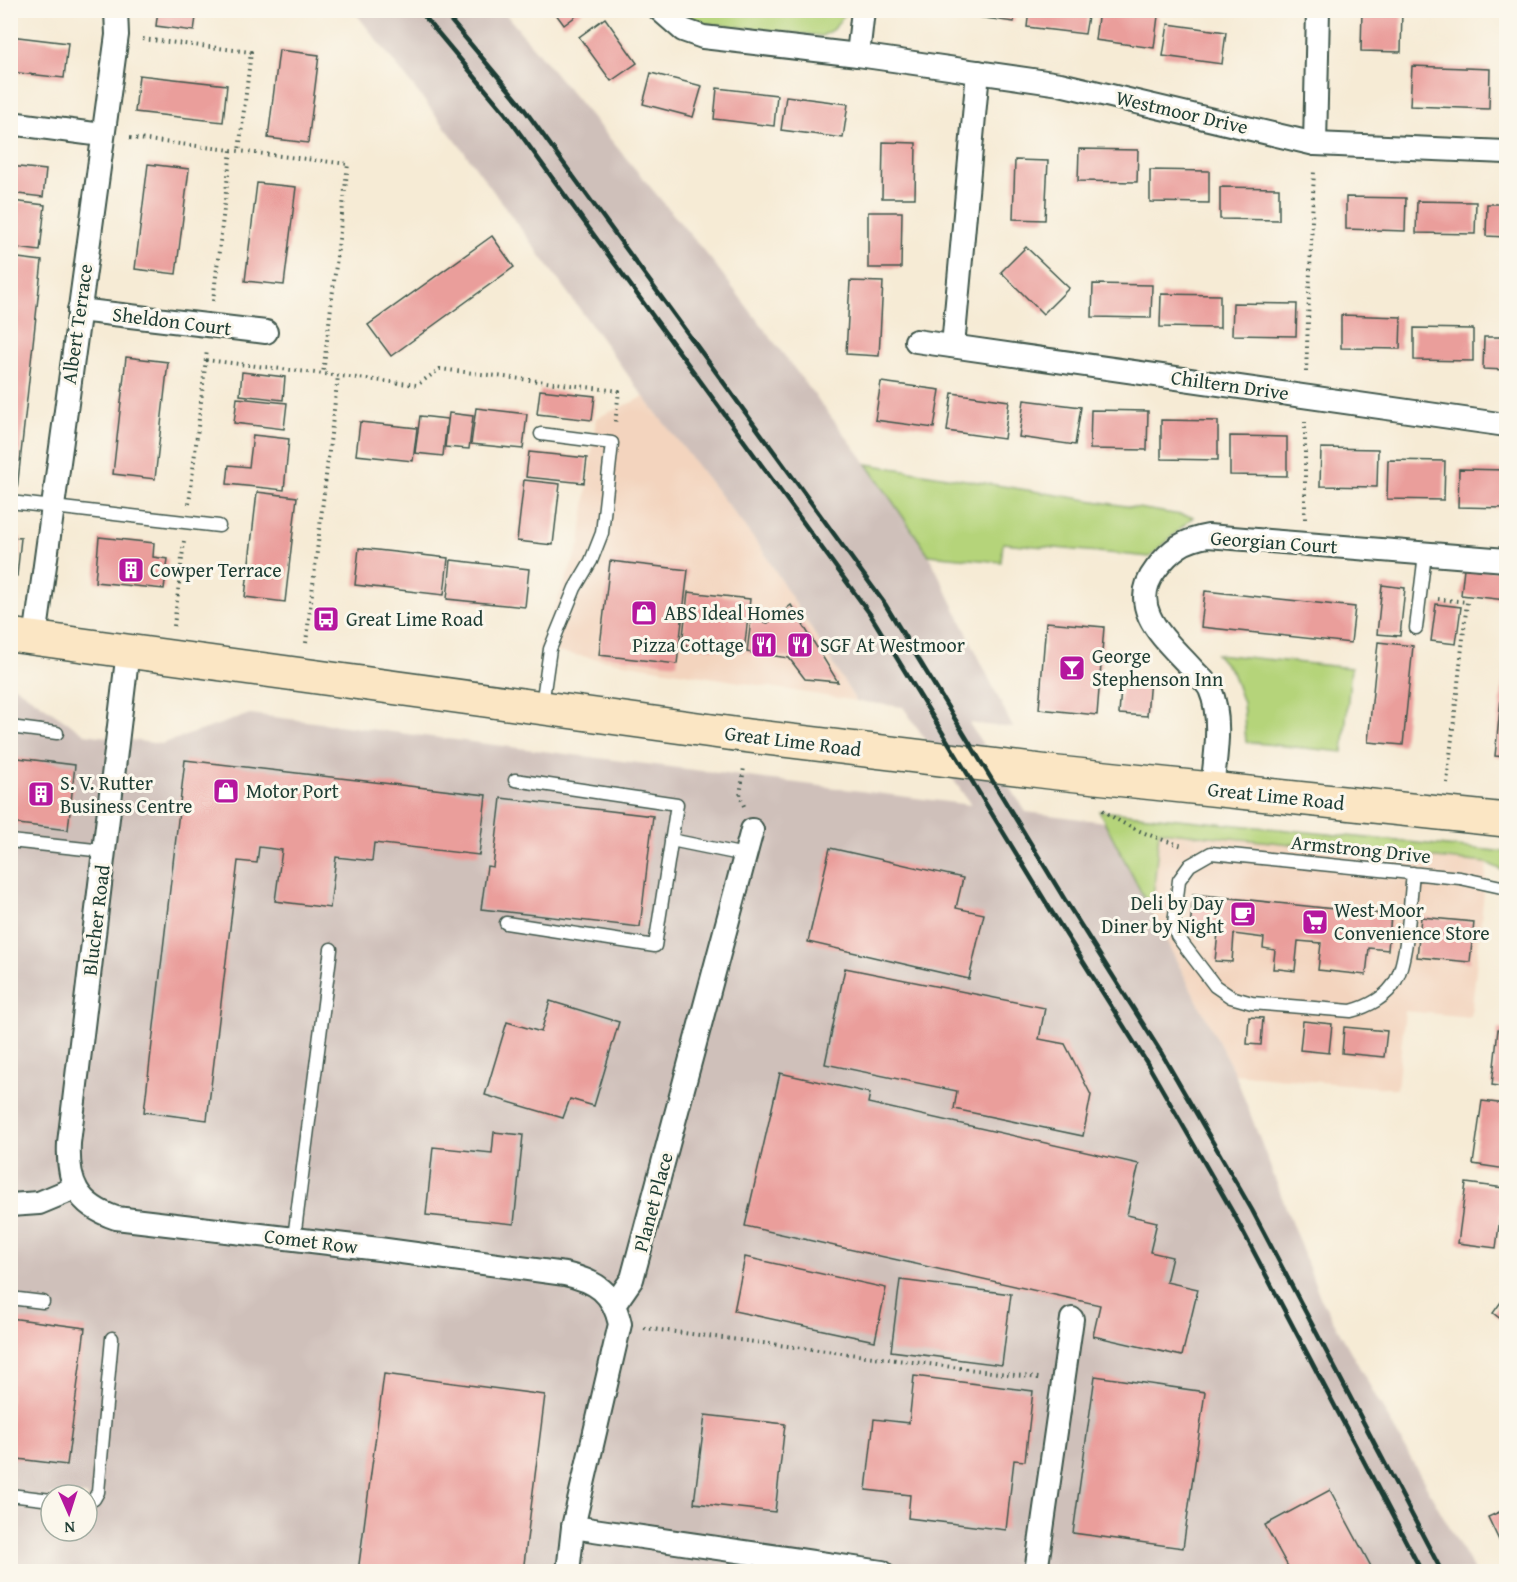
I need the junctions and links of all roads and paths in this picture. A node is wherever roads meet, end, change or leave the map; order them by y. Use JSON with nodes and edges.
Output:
{"nodes":[{"id":1,"x":116,"y":10,"type":"edge"},
{"id":2,"x":660,"y":10,"type":"edge"},
{"id":3,"x":863,"y":10,"type":"edge"},
{"id":4,"x":1318,"y":10,"type":"edge"},
{"id":5,"x":117,"y":35,"type":"junction"},
{"id":6,"x":858,"y":55,"type":"junction"},
{"id":7,"x":978,"y":72,"type":"junction"},
{"id":8,"x":10,"y":123,"type":"edge"},
{"id":9,"x":102,"y":135,"type":"junction"},
{"id":10,"x":1315,"y":144,"type":"junction"},
{"id":11,"x":231,"y":150,"type":"junction"},
{"id":12,"x":239,"y":151,"type":"junction"},
{"id":13,"x":1506,"y":152,"type":"edge"},
{"id":14,"x":79,"y":310,"type":"junction"},
{"id":15,"x":210,"y":326,"type":"junction"},
{"id":16,"x":266,"y":332,"type":"dead end"},
{"id":17,"x":916,"y":341,"type":"dead end"},
{"id":18,"x":953,"y":346,"type":"junction"},
{"id":19,"x":206,"y":360,"type":"junction"},
{"id":20,"x":323,"y":374,"type":"junction"},
{"id":21,"x":338,"y":376,"type":"junction"},
{"id":22,"x":1306,"y":396,"type":"junction"},
{"id":23,"x":1506,"y":425,"type":"edge"},
{"id":24,"x":541,"y":435,"type":"dead end"},
{"id":25,"x":612,"y":443,"type":"junction"},
{"id":26,"x":10,"y":502,"type":"edge"},
{"id":27,"x":52,"y":507,"type":"junction"},
{"id":28,"x":186,"y":522,"type":"junction"},
{"id":29,"x":219,"y":526,"type":"dead end"},
{"id":30,"x":1305,"y":544,"type":"junction"},
{"id":31,"x":1425,"y":554,"type":"junction"},
{"id":32,"x":1506,"y":561,"type":"edge"},
{"id":33,"x":1420,"y":596,"type":"junction"},
{"id":34,"x":1416,"y":628,"type":"dead end"},
{"id":35,"x":23,"y":637,"type":"edge"},
{"id":36,"x":128,"y":651,"type":"junction"},
{"id":37,"x":170,"y":656,"type":"junction"},
{"id":38,"x":303,"y":675,"type":"junction"},
{"id":39,"x":542,"y":709,"type":"junction"},
{"id":40,"x":10,"y":726,"type":"edge"},
{"id":41,"x":57,"y":733,"type":"dead end"},
{"id":42,"x":749,"y":736,"type":"junction"},
{"id":43,"x":515,"y":780,"type":"dead end"},
{"id":44,"x":1212,"y":789,"type":"junction"},
{"id":45,"x":1094,"y":803,"type":"dead end"},
{"id":46,"x":1443,"y":813,"type":"junction"},
{"id":47,"x":1506,"y":820,"type":"edge"},
{"id":48,"x":752,"y":830,"type":"joint"},
{"id":49,"x":671,"y":840,"type":"junction"},
{"id":50,"x":10,"y":841,"type":"edge"},
{"id":51,"x":104,"y":851,"type":"junction"},
{"id":52,"x":1211,"y":853,"type":"junction"},
{"id":53,"x":745,"y":855,"type":"junction"},
{"id":54,"x":1413,"y":873,"type":"junction"},
{"id":55,"x":1506,"y":888,"type":"edge"},
{"id":56,"x":506,"y":923,"type":"dead end"},
{"id":57,"x":332,"y":949,"type":"dead end"},
{"id":58,"x":75,"y":1188,"type":"junction"},
{"id":59,"x":10,"y":1205,"type":"edge"},
{"id":60,"x":294,"y":1238,"type":"junction"},
{"id":61,"x":10,"y":1298,"type":"edge"},
{"id":62,"x":43,"y":1302,"type":"dead end"},
{"id":63,"x":617,"y":1315,"type":"junction"},
{"id":64,"x":1072,"y":1319,"type":"dead end"},
{"id":65,"x":112,"y":1338,"type":"dead end"},
{"id":66,"x":1063,"y":1381,"type":"junction"},
{"id":67,"x":99,"y":1484,"type":"edge"},
{"id":68,"x":10,"y":1495,"type":"edge"},
{"id":69,"x":39,"y":1499,"type":"edge"},
{"id":70,"x":573,"y":1527,"type":"junction"},
{"id":71,"x":568,"y":1572,"type":"edge"},
{"id":72,"x":882,"y":1572,"type":"edge"},
{"id":73,"x":1036,"y":1572,"type":"edge"}],
"edges":[{"from":1,"to":5,"type":"street","name":"Albert Terrace"},
{"from":2,"to":6,"type":"street","name":"Westmoor Drive"},
{"from":3,"to":6,"type":"street"},
{"from":4,"to":10,"type":"street"},
{"from":5,"to":9,"type":"street","name":"Albert Terrace"},
{"from":5,"to":12,"type":"path"},
{"from":6,"to":7,"type":"street","name":"Westmoor Drive"},
{"from":7,"to":10,"type":"street","name":"Westmoor Drive"},
{"from":7,"to":18,"type":"street"},
{"from":8,"to":9,"type":"street"},
{"from":9,"to":11,"type":"path"},
{"from":9,"to":14,"type":"street","name":"Albert Terrace"},
{"from":10,"to":13,"type":"street","name":"Westmoor Drive"},
{"from":10,"to":22,"type":"path"},
{"from":11,"to":12,"type":"path"},
{"from":11,"to":15,"type":"path"},
{"from":12,"to":20,"type":"path"},
{"from":14,"to":15,"type":"street","name":"Sheldon Court"},
{"from":14,"to":27,"type":"street","name":"Albert Terrace"},
{"from":15,"to":16,"type":"street","name":"Sheldon Court"},
{"from":15,"to":19,"type":"path"},
{"from":17,"to":18,"type":"street","name":"Chiltern Drive"},
{"from":18,"to":22,"type":"street","name":"Chiltern Drive"},
{"from":19,"to":20,"type":"path"},
{"from":19,"to":28,"type":"path"},
{"from":20,"to":21,"type":"path"},
{"from":21,"to":25,"type":"path"},
{"from":21,"to":38,"type":"path"},
{"from":22,"to":23,"type":"street","name":"Chiltern Drive"},
{"from":22,"to":30,"type":"path"},
{"from":24,"to":25,"type":"lane"},
{"from":25,"to":39,"type":"lane"},
{"from":26,"to":27,"type":"lane"},
{"from":27,"to":28,"type":"lane"},
{"from":27,"to":35,"type":"street","name":"Albert Terrace"},
{"from":28,"to":29,"type":"lane"},
{"from":28,"to":37,"type":"path"},
{"from":30,"to":31,"type":"street","name":"Georgian Court"},
{"from":30,"to":44,"type":"street","name":"Georgian Court"},
{"from":31,"to":32,"type":"street","name":"Georgian Court"},
{"from":31,"to":33,"type":"lane"},
{"from":33,"to":34,"type":"lane"},
{"from":33,"to":46,"type":"path"},
{"from":35,"to":36,"type":"main road","name":"Great Lime Road"},
{"from":36,"to":37,"type":"main road","name":"Great Lime Road"},
{"from":36,"to":51,"type":"street","name":"Blucher Road"},
{"from":37,"to":38,"type":"main road","name":"Great Lime Road"},
{"from":38,"to":39,"type":"main road","name":"Great Lime Road"},
{"from":39,"to":42,"type":"main road","name":"Great Lime Road"},
{"from":40,"to":41,"type":"lane"},
{"from":42,"to":44,"type":"main road","name":"Great Lime Road"},
{"from":42,"to":48,"type":"path"},
{"from":43,"to":49,"type":"lane"},
{"from":44,"to":46,"type":"main road","name":"Great Lime Road"},
{"from":45,"to":52,"type":"path"},
{"from":46,"to":47,"type":"main road","name":"Great Lime Road"},
{"from":48,"to":53,"type":"street","name":"Planet Place"},
{"from":49,"to":53,"type":"lane"},
{"from":49,"to":56,"type":"lane"},
{"from":50,"to":51,"type":"lane"},
{"from":51,"to":58,"type":"street","name":"Blucher Road"},
{"from":52,"to":54,"type":"lane","name":"Armstrong Drive"},
{"from":52,"to":54,"type":"lane"},
{"from":53,"to":63,"type":"street","name":"Planet Place"},
{"from":54,"to":55,"type":"lane","name":"Armstrong Drive"},
{"from":57,"to":60,"type":"lane"},
{"from":58,"to":59,"type":"street"},
{"from":58,"to":60,"type":"street","name":"Comet Row"},
{"from":60,"to":63,"type":"street","name":"Comet Row"},
{"from":61,"to":62,"type":"lane"},
{"from":63,"to":66,"type":"path"},
{"from":63,"to":70,"type":"street","name":"Planet Place"},
{"from":64,"to":66,"type":"street"},
{"from":65,"to":67,"type":"lane"},
{"from":66,"to":73,"type":"street"},
{"from":68,"to":69,"type":"lane"},
{"from":70,"to":71,"type":"street","name":"Planet Place"},
{"from":70,"to":72,"type":"street"}]}
